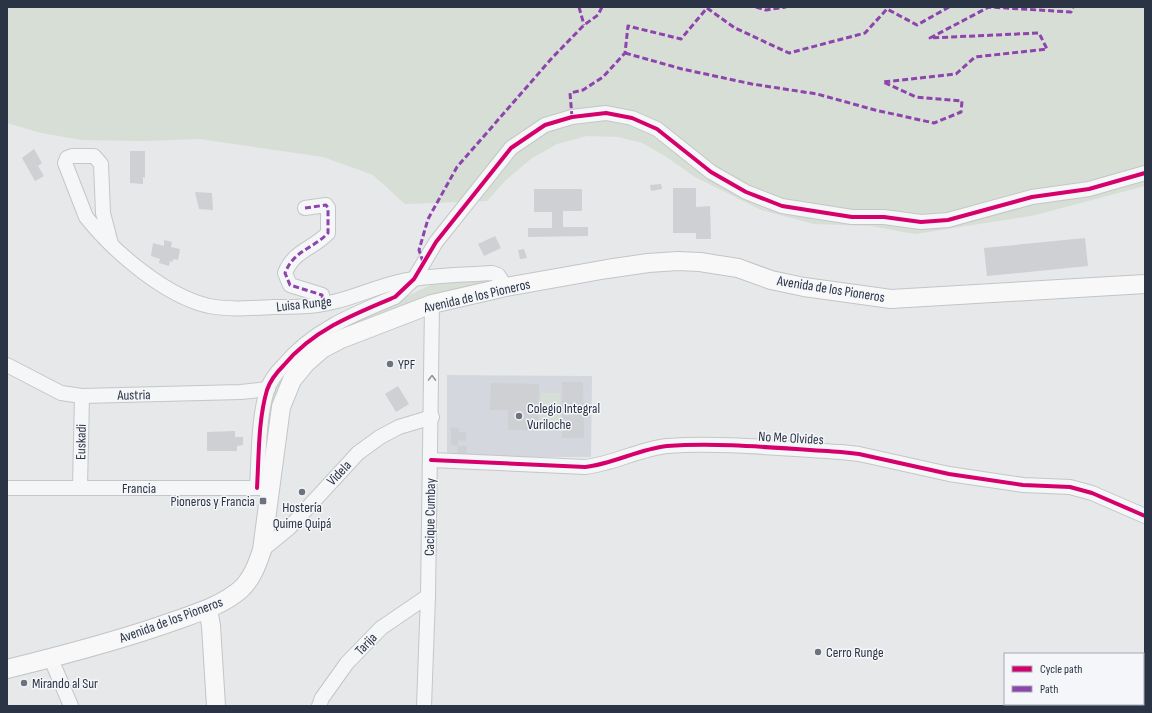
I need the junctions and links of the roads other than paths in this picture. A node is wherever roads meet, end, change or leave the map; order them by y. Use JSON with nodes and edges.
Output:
{"nodes":[{"id":1,"x":1145,"y":173,"type":"edge"},
{"id":2,"x":305,"y":208,"type":"dead end"},
{"id":3,"x":111,"y":244,"type":"junction"},
{"id":4,"x":414,"y":279,"type":"junction"},
{"id":5,"x":1145,"y":284,"type":"edge"},
{"id":6,"x":506,"y":288,"type":"junction"},
{"id":7,"x":323,"y":304,"type":"junction"},
{"id":8,"x":432,"y":304,"type":"junction"},
{"id":9,"x":7,"y":365,"type":"edge"},
{"id":10,"x":268,"y":389,"type":"junction"},
{"id":11,"x":82,"y":396,"type":"junction"},
{"id":12,"x":432,"y":417,"type":"junction"},
{"id":13,"x":431,"y":460,"type":"junction"},
{"id":14,"x":80,"y":487,"type":"junction"},
{"id":15,"x":7,"y":488,"type":"edge"},
{"id":16,"x":264,"y":488,"type":"junction"},
{"id":17,"x":1145,"y":516,"type":"edge"},
{"id":18,"x":262,"y":550,"type":"junction"},
{"id":19,"x":428,"y":596,"type":"junction"},
{"id":20,"x":208,"y":609,"type":"junction"},
{"id":21,"x":51,"y":659,"type":"junction"},
{"id":22,"x":7,"y":669,"type":"edge"},
{"id":23,"x":71,"y":706,"type":"edge"},
{"id":24,"x":216,"y":706,"type":"edge"},
{"id":25,"x":319,"y":706,"type":"edge"},
{"id":26,"x":424,"y":706,"type":"edge"}],
"edges":[{"from":1,"to":4,"type":"street"},
{"from":2,"to":7,"type":"street"},
{"from":3,"to":3,"type":"street","name":"Luisa Runge"},
{"from":3,"to":7,"type":"street","name":"Luisa Runge"},
{"from":4,"to":6,"type":"street","name":"Luisa Runge"},
{"from":4,"to":7,"type":"street","name":"Luisa Runge"},
{"from":4,"to":10,"type":"street"},
{"from":5,"to":6,"type":"main road","name":"Avenida de los Pioneros"},
{"from":6,"to":8,"type":"main road","name":"Avenida de los Pioneros"},
{"from":12,"to":8,"type":"street","name":"Cacique Cumbay","one_way":true},
{"from":8,"to":16,"type":"main road","name":"Avenida de los Pioneros"},
{"from":9,"to":11,"type":"street","name":"Austria"},
{"from":10,"to":11,"type":"street","name":"Austria"},
{"from":10,"to":16,"type":"street"},
{"from":11,"to":14,"type":"street","name":"Euskadi"},
{"from":12,"to":13,"type":"street","name":"Cacique Cumbay"},
{"from":12,"to":18,"type":"street","name":"Videla"},
{"from":13,"to":17,"type":"street","name":"No Me Olvides"},
{"from":13,"to":19,"type":"street","name":"Cacique Cumbay"},
{"from":14,"to":15,"type":"street","name":"Francia"},
{"from":14,"to":16,"type":"street","name":"Francia"},
{"from":16,"to":18,"type":"main road","name":"Avenida de los Pioneros"},
{"from":18,"to":20,"type":"main road","name":"Avenida de los Pioneros"},
{"from":19,"to":25,"type":"street","name":"Tarija"},
{"from":19,"to":26,"type":"street","name":"Cacique Cumbay"},
{"from":20,"to":21,"type":"main road","name":"Avenida de los Pioneros"},
{"from":20,"to":24,"type":"main road"},
{"from":21,"to":22,"type":"main road","name":"Avenida de los Pioneros"},
{"from":21,"to":23,"type":"street"}]}
